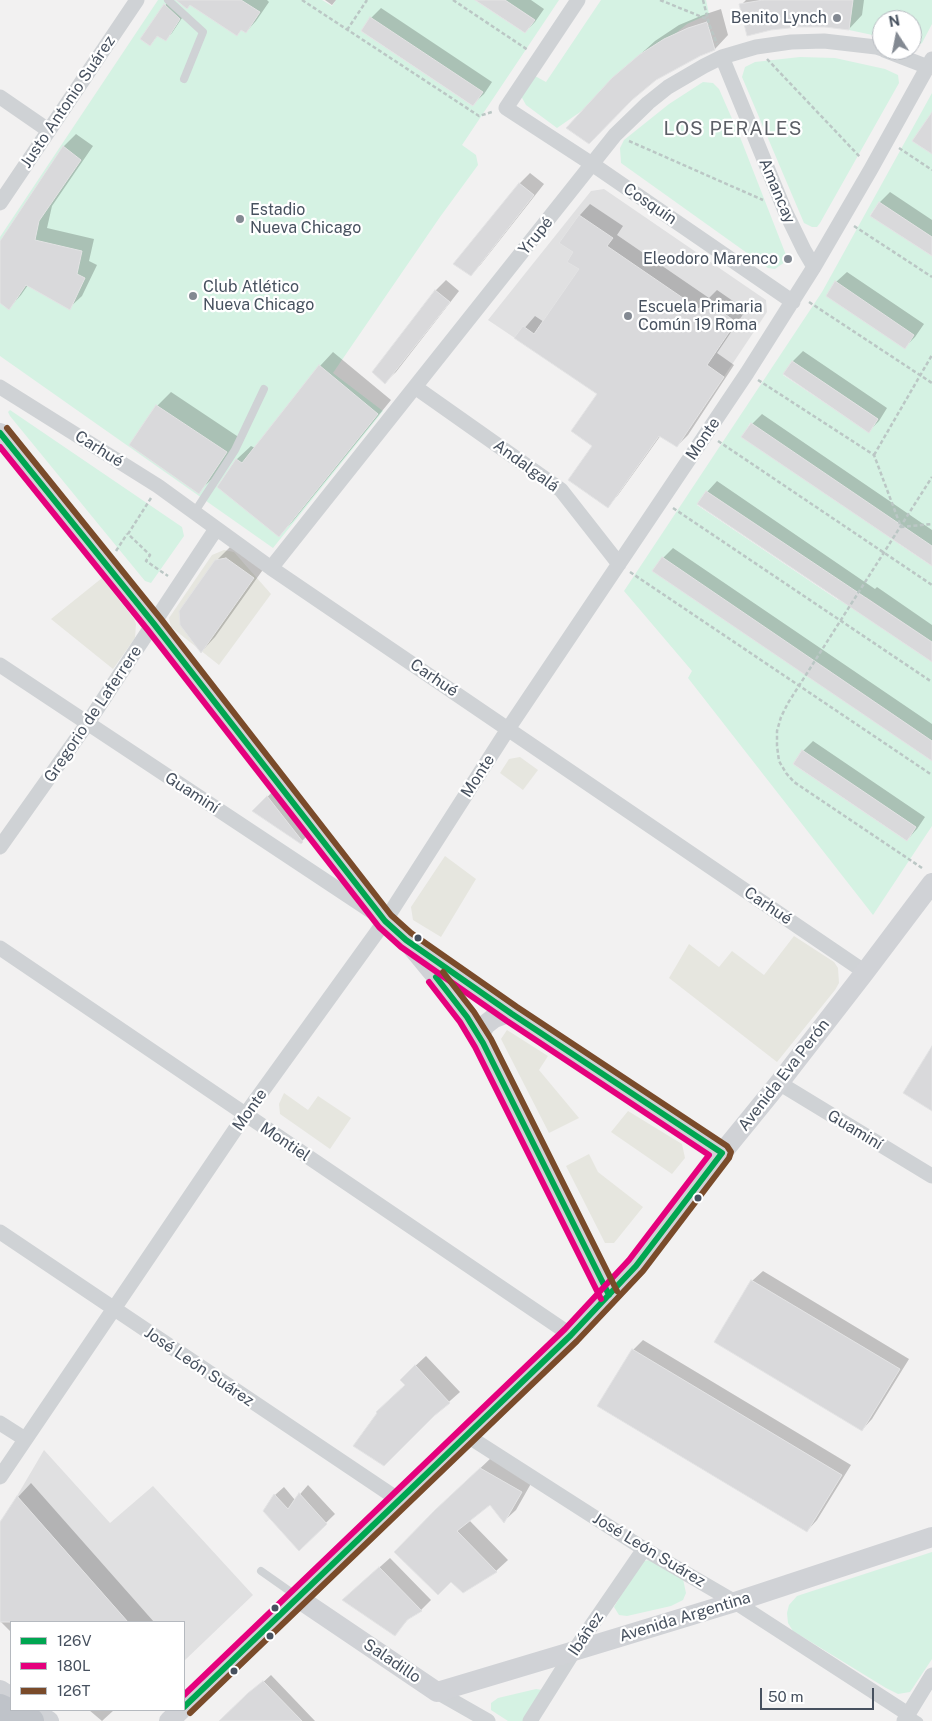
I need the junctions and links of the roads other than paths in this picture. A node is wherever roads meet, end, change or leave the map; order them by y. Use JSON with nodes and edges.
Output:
{"nodes":[{"id":1,"x":137,"y":0,"type":"edge"},
{"id":2,"x":168,"y":0,"type":"edge"},
{"id":3,"x":578,"y":0,"type":"edge"},
{"id":4,"x":872,"y":47,"type":"edge"},
{"id":5,"x":722,"y":57,"type":"junction"},
{"id":6,"x":930,"y":63,"type":"edge"},
{"id":7,"x":184,"y":79,"type":"dead end"},
{"id":8,"x":0,"y":97,"type":"edge"},
{"id":9,"x":48,"y":130,"type":"junction"},
{"id":10,"x":592,"y":164,"type":"junction"},
{"id":11,"x":0,"y":203,"type":"edge"},
{"id":12,"x":814,"y":267,"type":"junction"},
{"id":13,"x":795,"y":298,"type":"junction"},
{"id":14,"x":0,"y":387,"type":"edge"},
{"id":15,"x":415,"y":387,"type":"junction"},
{"id":16,"x":264,"y":389,"type":"dead end"},
{"id":17,"x":0,"y":433,"type":"edge"},
{"id":18,"x":194,"y":513,"type":"junction"},
{"id":19,"x":216,"y":529,"type":"junction"},
{"id":20,"x":619,"y":564,"type":"junction"},
{"id":21,"x":272,"y":568,"type":"junction"},
{"id":22,"x":154,"y":624,"type":"junction"},
{"id":23,"x":0,"y":665,"type":"edge"},
{"id":24,"x":87,"y":724,"type":"junction"},
{"id":25,"x":508,"y":728,"type":"junction"},
{"id":26,"x":0,"y":847,"type":"edge"},
{"id":27,"x":928,"y":876,"type":"edge"},
{"id":28,"x":386,"y":921,"type":"junction"},
{"id":29,"x":406,"y":940,"type":"junction"},
{"id":30,"x":0,"y":948,"type":"edge"},
{"id":31,"x":865,"y":972,"type":"junction"},
{"id":32,"x":512,"y":1014,"type":"junction"},
{"id":33,"x":482,"y":1044,"type":"junction"},
{"id":34,"x":779,"y":1083,"type":"junction"},
{"id":35,"x":245,"y":1116,"type":"junction"},
{"id":36,"x":722,"y":1153,"type":"junction"},
{"id":37,"x":932,"y":1176,"type":"edge"},
{"id":38,"x":0,"y":1232,"type":"edge"},
{"id":39,"x":609,"y":1295,"type":"junction"},
{"id":40,"x":114,"y":1310,"type":"junction"},
{"id":41,"x":571,"y":1335,"type":"junction"},
{"id":42,"x":0,"y":1424,"type":"edge"},
{"id":43,"x":466,"y":1436,"type":"junction"},
{"id":44,"x":25,"y":1439,"type":"junction"},
{"id":45,"x":0,"y":1477,"type":"edge"},
{"id":46,"x":399,"y":1500,"type":"junction"},
{"id":47,"x":932,"y":1537,"type":"edge"},
{"id":48,"x":644,"y":1549,"type":"junction"},
{"id":49,"x":261,"y":1571,"type":"dead end"},
{"id":50,"x":298,"y":1598,"type":"junction"},
{"id":51,"x":735,"y":1602,"type":"junction"},
{"id":52,"x":574,"y":1651,"type":"junction"},
{"id":53,"x":932,"y":1675,"type":"edge"},
{"id":54,"x":437,"y":1692,"type":"junction"},
{"id":55,"x":185,"y":1706,"type":"edge"},
{"id":56,"x":0,"y":1707,"type":"edge"},
{"id":57,"x":33,"y":1711,"type":"edge"},
{"id":58,"x":180,"y":1711,"type":"edge"},
{"id":59,"x":910,"y":1719,"type":"edge"},
{"id":60,"x":31,"y":1721,"type":"edge"},
{"id":61,"x":49,"y":1721,"type":"edge"},
{"id":62,"x":169,"y":1721,"type":"edge"},
{"id":63,"x":488,"y":1721,"type":"edge"},
{"id":64,"x":530,"y":1721,"type":"edge"}],
"edges":[{"from":1,"to":9,"type":"street","name":"Justo Antonio Suárez"},
{"from":2,"to":7,"type":"lane"},
{"from":3,"to":10,"type":"street","name":"Cosquín"},
{"from":4,"to":5,"type":"street","name":"Yrupé"},
{"from":5,"to":10,"type":"street","name":"Yrupé"},
{"from":5,"to":12,"type":"street","name":"Amancay"},
{"from":6,"to":12,"type":"street","name":"Monte"},
{"from":8,"to":9,"type":"street"},
{"from":9,"to":11,"type":"street","name":"Justo Antonio Suárez"},
{"from":10,"to":13,"type":"street","name":"Cosquín"},
{"from":10,"to":15,"type":"street","name":"Yrupé"},
{"from":12,"to":13,"type":"street","name":"Monte"},
{"from":13,"to":20,"type":"street","name":"Monte"},
{"from":14,"to":18,"type":"street","name":"Carhué"},
{"from":15,"to":20,"type":"street","name":"Andalgalá"},
{"from":15,"to":21,"type":"street","name":"Yrupé"},
{"from":16,"to":18,"type":"lane"},
{"from":17,"to":22,"type":"street"},
{"from":18,"to":19,"type":"street","name":"Carhué"},
{"from":19,"to":21,"type":"street","name":"Carhué"},
{"from":19,"to":22,"type":"street","name":"Gregorio de Laferrere"},
{"from":20,"to":25,"type":"street","name":"Monte"},
{"from":21,"to":25,"type":"street","name":"Carhué"},
{"from":22,"to":24,"type":"street","name":"Gregorio de Laferrere"},
{"from":22,"to":28,"type":"street"},
{"from":23,"to":24,"type":"street","name":"Guaminí"},
{"from":24,"to":26,"type":"street","name":"Gregorio de Laferrere"},
{"from":24,"to":28,"type":"street","name":"Guaminí"},
{"from":25,"to":28,"type":"street","name":"Monte"},
{"from":25,"to":31,"type":"street","name":"Carhué"},
{"from":27,"to":31,"type":"street","name":"Avenida Eva Perón"},
{"from":28,"to":29,"type":"street"},
{"from":28,"to":35,"type":"street","name":"Monte"},
{"from":29,"to":32,"type":"street"},
{"from":29,"to":33,"type":"street"},
{"from":30,"to":35,"type":"street","name":"Montiel"},
{"from":31,"to":34,"type":"street","name":"Avenida Eva Perón"},
{"from":32,"to":33,"type":"street"},
{"from":32,"to":36,"type":"street"},
{"from":33,"to":39,"type":"street"},
{"from":34,"to":36,"type":"street","name":"Avenida Eva Perón"},
{"from":34,"to":37,"type":"street","name":"Guaminí"},
{"from":35,"to":40,"type":"street","name":"Monte"},
{"from":35,"to":41,"type":"street","name":"Montiel"},
{"from":36,"to":39,"type":"street","name":"Avenida Eva Perón"},
{"from":38,"to":40,"type":"street","name":"José León Suárez"},
{"from":39,"to":41,"type":"street","name":"Avenida Eva Perón"},
{"from":40,"to":44,"type":"street","name":"Monte"},
{"from":40,"to":46,"type":"street","name":"José León Suárez"},
{"from":41,"to":43,"type":"street","name":"Avenida Eva Perón"},
{"from":42,"to":44,"type":"street"},
{"from":43,"to":46,"type":"street","name":"Avenida Eva Perón"},
{"from":43,"to":48,"type":"street","name":"José León Suárez"},
{"from":44,"to":45,"type":"street","name":"Monte"},
{"from":46,"to":50,"type":"street","name":"Avenida Eva Perón"},
{"from":47,"to":51,"type":"street","name":"Avenida Argentina"},
{"from":48,"to":51,"type":"street","name":"José León Suárez"},
{"from":48,"to":52,"type":"street","name":"Ibáñez"},
{"from":49,"to":50,"type":"lane"},
{"from":50,"to":54,"type":"street","name":"Saladillo"},
{"from":50,"to":55,"type":"street","name":"Avenida Eva Perón"},
{"from":51,"to":52,"type":"street","name":"Avenida Argentina"},
{"from":51,"to":59,"type":"street","name":"José León Suárez"},
{"from":52,"to":54,"type":"street","name":"Avenida Argentina"},
{"from":52,"to":64,"type":"street","name":"Ibáñez"},
{"from":53,"to":59,"type":"street"},
{"from":54,"to":63,"type":"street","name":"Saladillo"},
{"from":56,"to":60,"type":"highway"},
{"from":57,"to":61,"type":"street"},
{"from":58,"to":62,"type":"street"}]}
